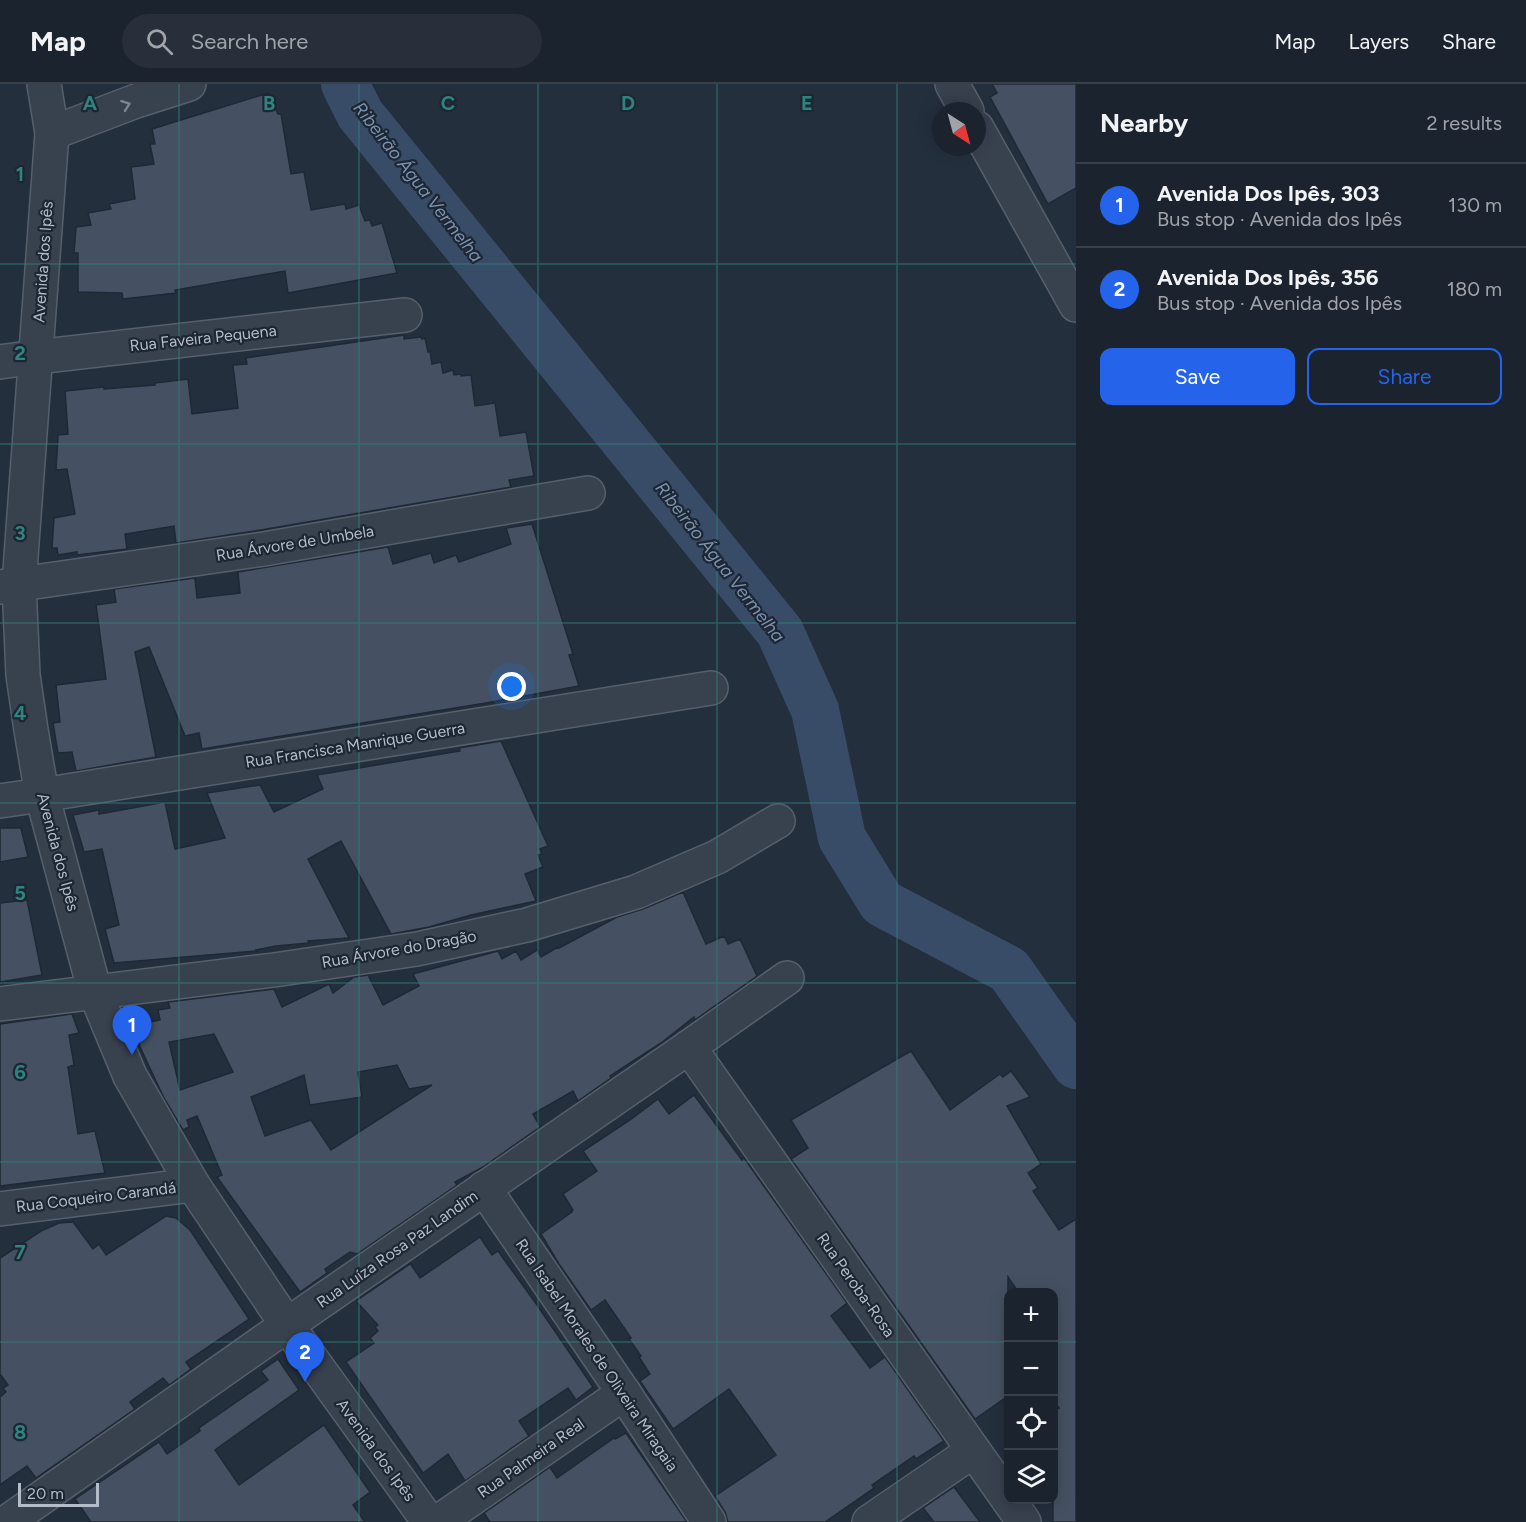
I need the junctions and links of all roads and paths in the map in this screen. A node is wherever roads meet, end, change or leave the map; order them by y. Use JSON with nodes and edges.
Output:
{"nodes":[{"id":1,"x":189,"y":84,"type":"edge"},
{"id":2,"x":952,"y":84,"type":"edge"},
{"id":3,"x":47,"y":85,"type":"edge"},
{"id":4,"x":962,"y":102,"type":"edge"},
{"id":5,"x":52,"y":133,"type":"junction"},
{"id":6,"x":986,"y":144,"type":"edge"},
{"id":7,"x":1076,"y":305,"type":"edge"},
{"id":8,"x":405,"y":315,"type":"dead end"},
{"id":9,"x":36,"y":357,"type":"junction"},
{"id":10,"x":0,"y":362,"type":"edge"},
{"id":11,"x":588,"y":493,"type":"dead end"},
{"id":12,"x":9,"y":585,"type":"edge"},
{"id":13,"x":711,"y":688,"type":"dead end"},
{"id":14,"x":42,"y":795,"type":"junction"},
{"id":15,"x":0,"y":801,"type":"edge"},
{"id":16,"x":778,"y":821,"type":"dead end"},
{"id":17,"x":787,"y":978,"type":"dead end"},
{"id":18,"x":95,"y":992,"type":"junction"},
{"id":19,"x":0,"y":1004,"type":"edge"},
{"id":20,"x":689,"y":1047,"type":"junction"},
{"id":21,"x":193,"y":1185,"type":"junction"},
{"id":22,"x":484,"y":1188,"type":"junction"},
{"id":23,"x":3,"y":1211,"type":"edge"},
{"id":24,"x":287,"y":1325,"type":"junction"},
{"id":25,"x":624,"y":1393,"type":"junction"},
{"id":26,"x":973,"y":1450,"type":"junction"},
{"id":27,"x":7,"y":1522,"type":"edge"},
{"id":28,"x":429,"y":1522,"type":"edge"},
{"id":29,"x":438,"y":1522,"type":"edge"},
{"id":30,"x":709,"y":1522,"type":"edge"},
{"id":31,"x":869,"y":1522,"type":"edge"},
{"id":32,"x":1024,"y":1522,"type":"edge"}],
"edges":[{"from":5,"to":1,"type":"street","one_way":true},
{"from":2,"to":4,"type":"street"},
{"from":3,"to":5,"type":"street","name":"Avenida dos Ipês"},
{"from":5,"to":9,"type":"street","name":"Avenida dos Ipês"},
{"from":6,"to":7,"type":"street"},
{"from":8,"to":9,"type":"street","name":"Rua Faveira Pequena"},
{"from":9,"to":10,"type":"street","name":"Rua Faveira Pequena"},
{"from":9,"to":12,"type":"street","name":"Avenida dos Ipês"},
{"from":11,"to":12,"type":"street","name":"Rua Árvore de Umbela"},
{"from":12,"to":14,"type":"street","name":"Avenida dos Ipês"},
{"from":13,"to":14,"type":"street","name":"Rua Francisca Manrique Guerra"},
{"from":14,"to":15,"type":"street","name":"Rua Francisca Manrique Guerra"},
{"from":14,"to":18,"type":"street","name":"Avenida dos Ipês"},
{"from":16,"to":18,"type":"street","name":"Rua Árvore do Dragão"},
{"from":17,"to":20,"type":"street","name":"Rua Luíza Rosa Paz Landim"},
{"from":18,"to":19,"type":"street","name":"Rua Árvore do Dragão"},
{"from":18,"to":21,"type":"street","name":"Avenida dos Ipês"},
{"from":20,"to":22,"type":"street","name":"Rua Luíza Rosa Paz Landim"},
{"from":20,"to":26,"type":"street","name":"Rua Peroba-Rosa"},
{"from":21,"to":23,"type":"street","name":"Rua Coqueiro Carandá"},
{"from":21,"to":24,"type":"street","name":"Avenida dos Ipês"},
{"from":22,"to":24,"type":"street","name":"Rua Luíza Rosa Paz Landim"},
{"from":22,"to":25,"type":"street","name":"Rua Isabel Morales de Oliveira Miragaia"},
{"from":24,"to":27,"type":"street","name":"Rua Luíza Rosa Paz Landim"},
{"from":24,"to":28,"type":"street","name":"Avenida dos Ipês"},
{"from":25,"to":29,"type":"street","name":"Rua Palmeira Real"},
{"from":25,"to":30,"type":"street","name":"Rua Isabel Morales de Oliveira Miragaia"},
{"from":26,"to":31,"type":"street"},
{"from":26,"to":32,"type":"street","name":"Rua Peroba-Rosa"}]}
